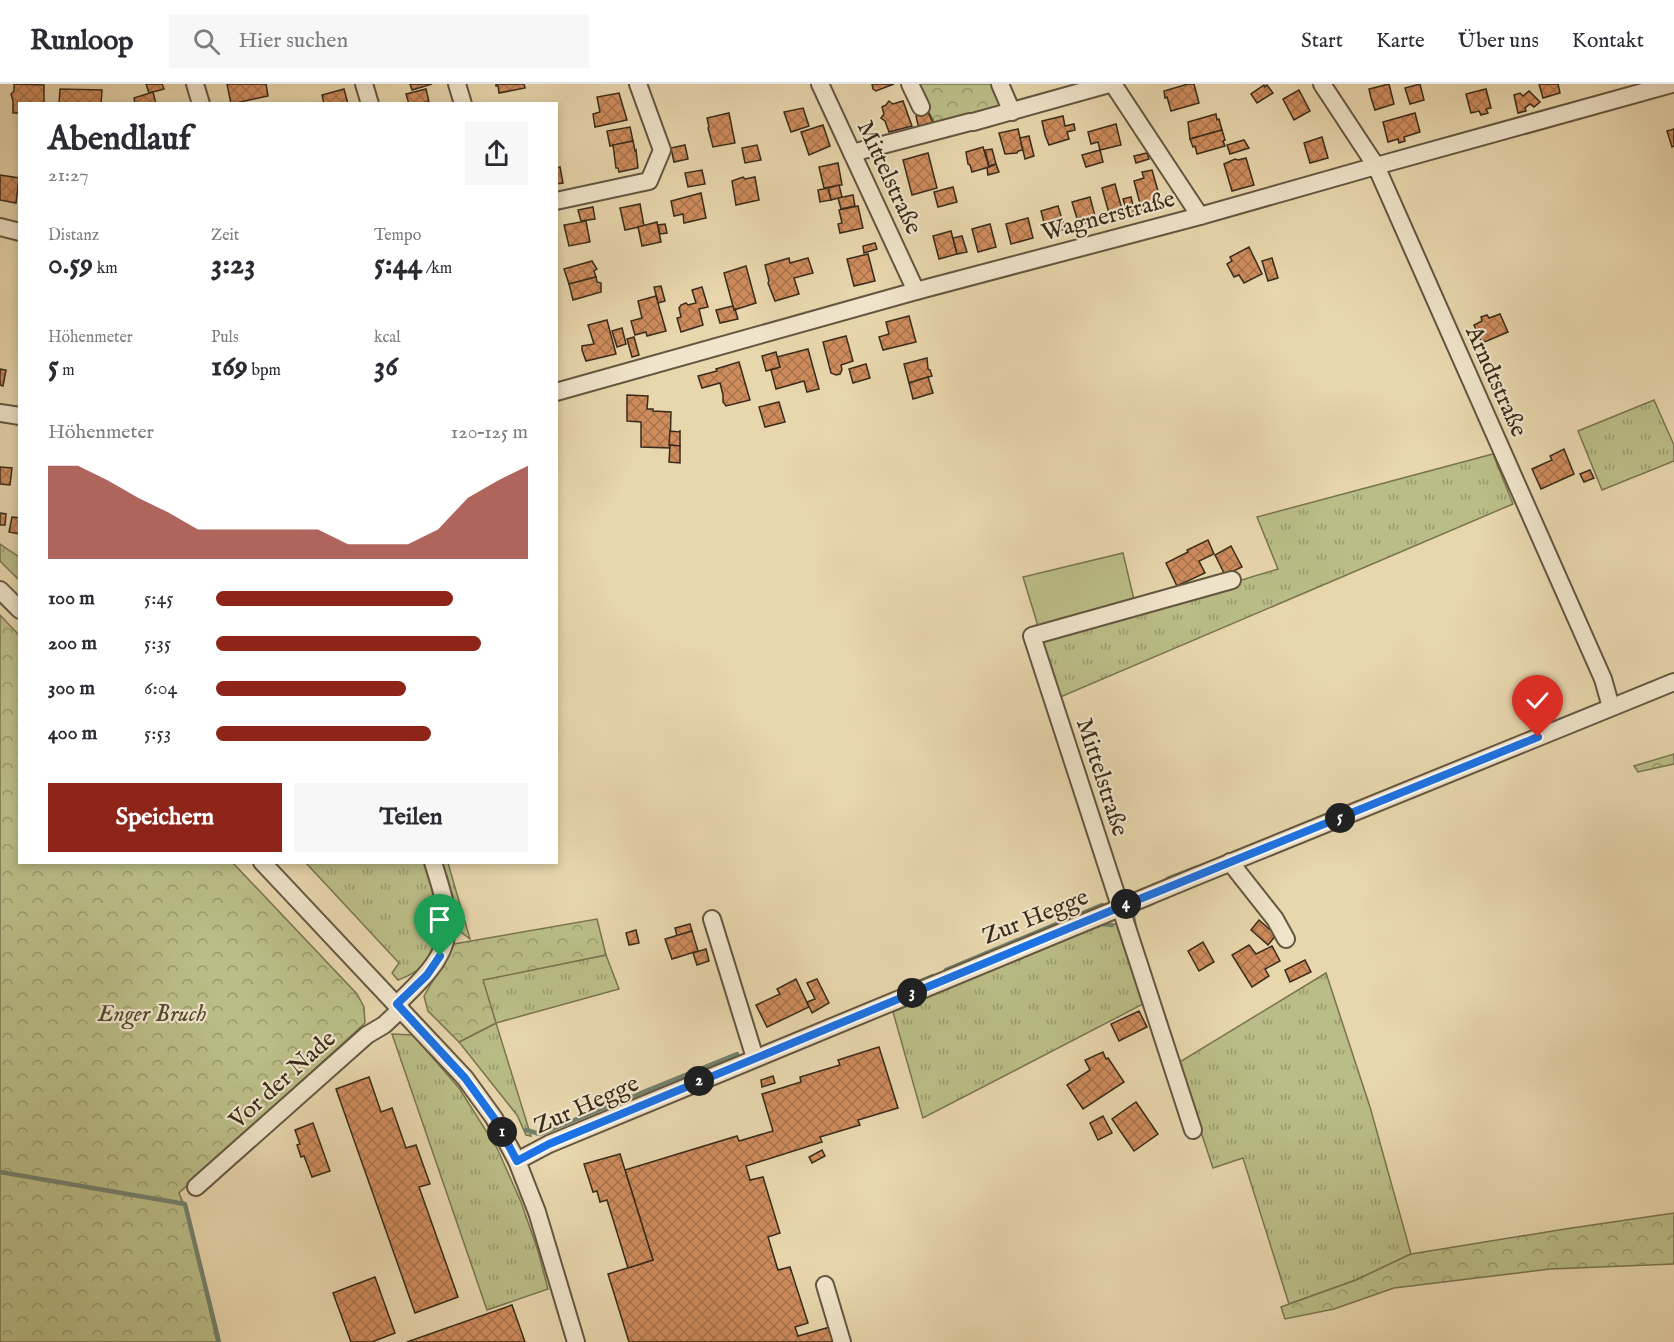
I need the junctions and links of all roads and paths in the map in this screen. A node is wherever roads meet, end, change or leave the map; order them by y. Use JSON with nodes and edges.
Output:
{"nodes":[{"id":1,"x":195,"y":84,"type":"edge"},
{"id":2,"x":364,"y":84,"type":"edge"},
{"id":3,"x":457,"y":84,"type":"edge"},
{"id":4,"x":638,"y":84,"type":"edge"},
{"id":5,"x":820,"y":84,"type":"edge"},
{"id":6,"x":910,"y":84,"type":"edge"},
{"id":7,"x":1000,"y":84,"type":"edge"},
{"id":8,"x":1111,"y":84,"type":"edge"},
{"id":9,"x":1322,"y":84,"type":"edge"},
{"id":10,"x":1672,"y":84,"type":"edge"},
{"id":11,"x":200,"y":102,"type":"edge"},
{"id":12,"x":369,"y":102,"type":"edge"},
{"id":13,"x":462,"y":102,"type":"edge"},
{"id":14,"x":921,"y":107,"type":"dead end"},
{"id":15,"x":1012,"y":112,"type":"junction"},
{"id":16,"x":852,"y":153,"type":"junction"},
{"id":17,"x":1376,"y":166,"type":"junction"},
{"id":18,"x":558,"y":201,"type":"edge"},
{"id":19,"x":1200,"y":216,"type":"junction"},
{"id":20,"x":0,"y":227,"type":"edge"},
{"id":21,"x":18,"y":232,"type":"edge"},
{"id":22,"x":916,"y":291,"type":"junction"},
{"id":23,"x":558,"y":391,"type":"edge"},
{"id":24,"x":0,"y":413,"type":"edge"},
{"id":25,"x":18,"y":416,"type":"edge"},
{"id":26,"x":1232,"y":580,"type":"dead end"},
{"id":27,"x":0,"y":590,"type":"edge"},
{"id":28,"x":18,"y":608,"type":"edge"},
{"id":29,"x":1674,"y":682,"type":"edge"},
{"id":30,"x":1611,"y":707,"type":"junction"},
{"id":31,"x":1230,"y":862,"type":"junction"},
{"id":32,"x":264,"y":864,"type":"edge"},
{"id":33,"x":434,"y":864,"type":"edge"},
{"id":34,"x":1120,"y":907,"type":"junction"},
{"id":35,"x":712,"y":919,"type":"dead end"},
{"id":36,"x":1286,"y":939,"type":"dead end"},
{"id":37,"x":399,"y":1006,"type":"junction"},
{"id":38,"x":755,"y":1058,"type":"junction"},
{"id":39,"x":1193,"y":1130,"type":"dead end"},
{"id":40,"x":517,"y":1161,"type":"junction"},
{"id":41,"x":196,"y":1187,"type":"dead end"},
{"id":42,"x":825,"y":1285,"type":"dead end"},
{"id":43,"x":576,"y":1342,"type":"edge"},
{"id":44,"x":842,"y":1342,"type":"edge"}],
"edges":[{"from":1,"to":11,"type":"street"},
{"from":2,"to":12,"type":"street"},
{"from":3,"to":13,"type":"street"},
{"from":4,"to":18,"type":"street"},
{"from":5,"to":16,"type":"street","name":"Mittelstraße"},
{"from":6,"to":14,"type":"street"},
{"from":7,"to":15,"type":"street"},
{"from":8,"to":15,"type":"street"},
{"from":8,"to":19,"type":"street"},
{"from":9,"to":17,"type":"street","name":"Arndtstraße"},
{"from":10,"to":17,"type":"street","name":"Wagnerstraße"},
{"from":15,"to":16,"type":"street"},
{"from":16,"to":22,"type":"street","name":"Mittelstraße"},
{"from":17,"to":19,"type":"street","name":"Wagnerstraße"},
{"from":17,"to":30,"type":"street","name":"Arndtstraße"},
{"from":19,"to":22,"type":"street","name":"Wagnerstraße"},
{"from":20,"to":21,"type":"street"},
{"from":22,"to":23,"type":"street","name":"Wagnerstraße"},
{"from":24,"to":25,"type":"street"},
{"from":26,"to":34,"type":"street","name":"Mittelstraße"},
{"from":27,"to":28,"type":"street"},
{"from":29,"to":30,"type":"street","name":"Zur Hegge"},
{"from":30,"to":31,"type":"street","name":"Zur Hegge"},
{"from":31,"to":34,"type":"street","name":"Zur Hegge"},
{"from":31,"to":36,"type":"street"},
{"from":32,"to":37,"type":"street"},
{"from":33,"to":37,"type":"street","name":"Vor der Nade"},
{"from":34,"to":38,"type":"street","name":"Zur Hegge"},
{"from":34,"to":39,"type":"street","name":"Mittelstraße"},
{"from":35,"to":38,"type":"street"},
{"from":37,"to":40,"type":"street"},
{"from":37,"to":41,"type":"street","name":"Vor der Nade"},
{"from":38,"to":40,"type":"street","name":"Zur Hegge"},
{"from":40,"to":43,"type":"street"},
{"from":42,"to":44,"type":"street"}]}
